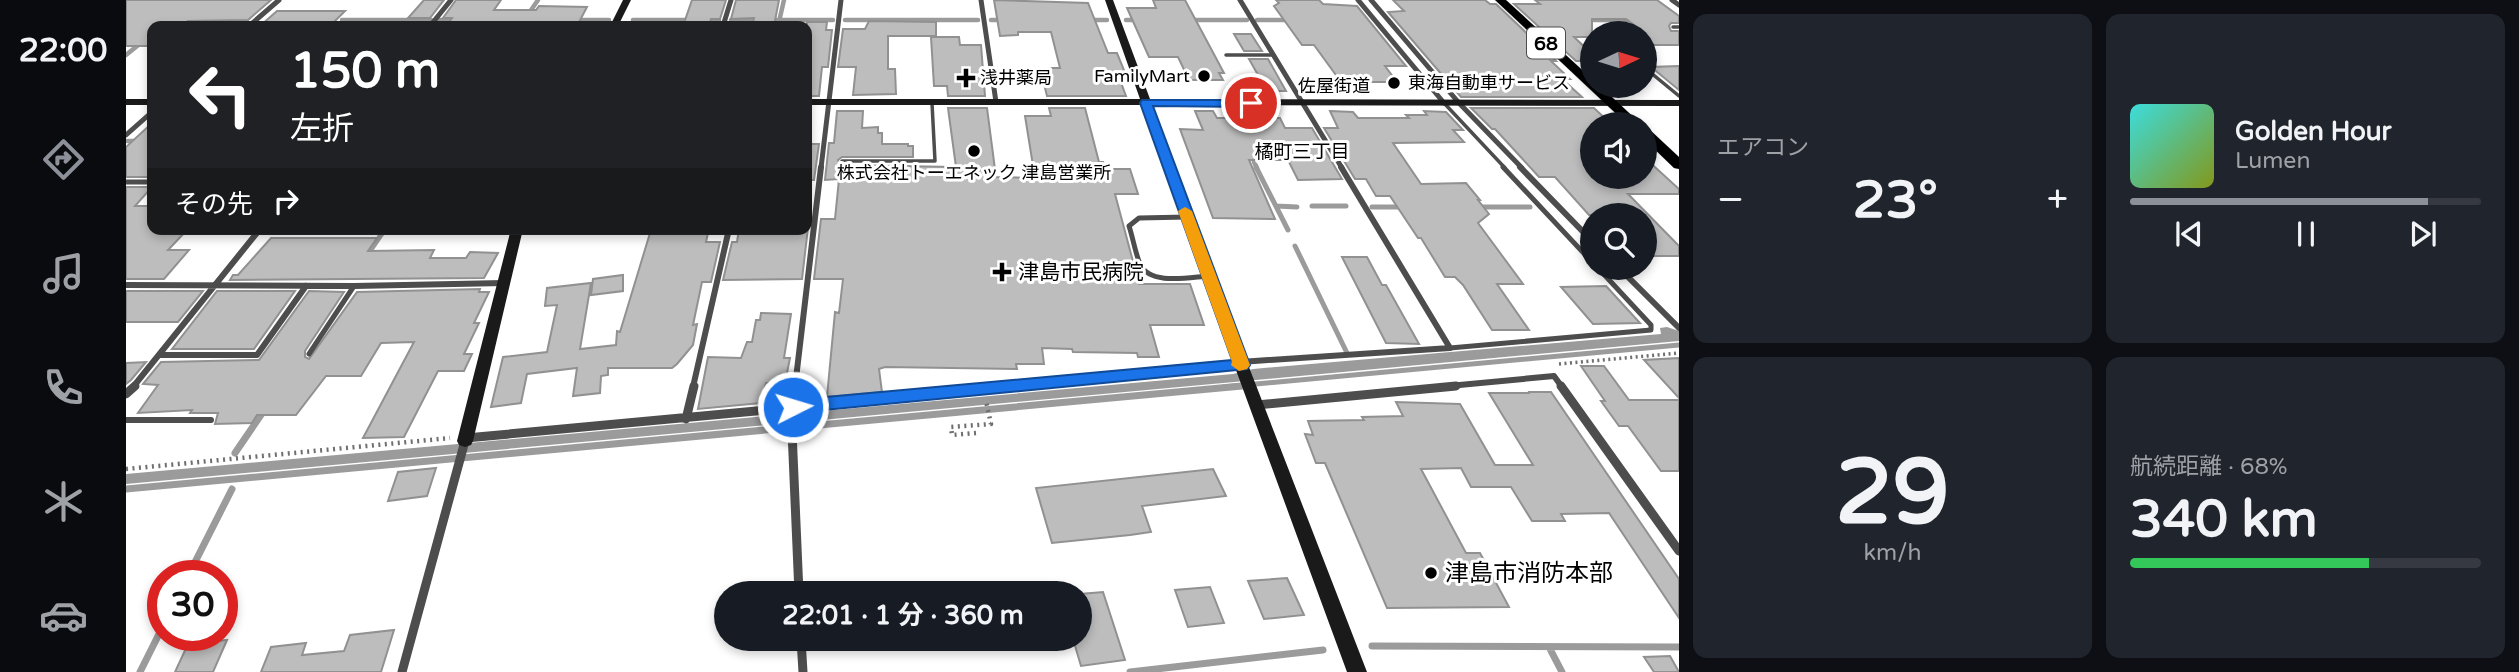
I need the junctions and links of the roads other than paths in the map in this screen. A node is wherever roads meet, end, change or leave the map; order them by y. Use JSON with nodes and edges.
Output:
{"nodes":[{"id":1,"x":279,"y":0,"type":"edge"},
{"id":2,"x":451,"y":0,"type":"edge"},
{"id":3,"x":627,"y":0,"type":"edge"},
{"id":4,"x":731,"y":0,"type":"edge"},
{"id":5,"x":841,"y":0,"type":"edge"},
{"id":6,"x":981,"y":0,"type":"edge"},
{"id":7,"x":1109,"y":0,"type":"edge"},
{"id":8,"x":1240,"y":0,"type":"edge"},
{"id":9,"x":1358,"y":0,"type":"edge"},
{"id":10,"x":1371,"y":0,"type":"edge"},
{"id":11,"x":1500,"y":0,"type":"edge"},
{"id":12,"x":255,"y":21,"type":"edge"},
{"id":13,"x":434,"y":21,"type":"edge"},
{"id":14,"x":616,"y":21,"type":"edge"},
{"id":15,"x":725,"y":21,"type":"edge"},
{"id":16,"x":1673,"y":27,"type":"dead end"},
{"id":17,"x":1679,"y":27,"type":"edge"},
{"id":18,"x":1226,"y":55,"type":"dead end"},
{"id":19,"x":1273,"y":55,"type":"junction"},
{"id":20,"x":1580,"y":73,"type":"edge"},
{"id":21,"x":1657,"y":78,"type":"edge"},
{"id":22,"x":1679,"y":96,"type":"edge"},
{"id":23,"x":1607,"y":98,"type":"edge"},
{"id":24,"x":126,"y":102,"type":"edge"},
{"id":25,"x":147,"y":102,"type":"edge"},
{"id":26,"x":812,"y":102,"type":"edge"},
{"id":27,"x":827,"y":102,"type":"junction"},
{"id":28,"x":932,"y":103,"type":"junction"},
{"id":29,"x":996,"y":103,"type":"junction"},
{"id":30,"x":1146,"y":103,"type":"junction"},
{"id":31,"x":1302,"y":103,"type":"junction"},
{"id":32,"x":1444,"y":103,"type":"junction"},
{"id":33,"x":1460,"y":103,"type":"junction"},
{"id":34,"x":1612,"y":103,"type":"junction"},
{"id":35,"x":1679,"y":103,"type":"edge"},
{"id":36,"x":1622,"y":112,"type":"edge"},
{"id":37,"x":147,"y":116,"type":"edge"},
{"id":38,"x":126,"y":135,"type":"edge"},
{"id":39,"x":1657,"y":145,"type":"edge"},
{"id":40,"x":842,"y":161,"type":"dead end"},
{"id":41,"x":1679,"y":165,"type":"edge"},
{"id":42,"x":126,"y":182,"type":"edge"},
{"id":43,"x":147,"y":182,"type":"edge"},
{"id":44,"x":1187,"y":217,"type":"junction"},
{"id":45,"x":1580,"y":228,"type":"edge"},
{"id":46,"x":255,"y":235,"type":"edge"},
{"id":47,"x":516,"y":235,"type":"edge"},
{"id":48,"x":728,"y":235,"type":"edge"},
{"id":49,"x":1580,"y":249,"type":"edge"},
{"id":50,"x":1209,"y":276,"type":"junction"},
{"id":51,"x":1609,"y":280,"type":"edge"},
{"id":52,"x":1631,"y":280,"type":"edge"},
{"id":53,"x":504,"y":283,"type":"junction"},
{"id":54,"x":126,"y":285,"type":"edge"},
{"id":55,"x":215,"y":286,"type":"junction"},
{"id":56,"x":306,"y":286,"type":"junction"},
{"id":57,"x":354,"y":286,"type":"junction"},
{"id":58,"x":1679,"y":328,"type":"edge"},
{"id":59,"x":1450,"y":348,"type":"junction"},
{"id":60,"x":309,"y":354,"type":"dead end"},
{"id":61,"x":160,"y":355,"type":"junction"},
{"id":62,"x":1241,"y":364,"type":"junction"},
{"id":63,"x":126,"y":394,"type":"edge"},
{"id":64,"x":1254,"y":397,"type":"junction"},
{"id":65,"x":793,"y":407,"type":"junction"},
{"id":66,"x":211,"y":419,"type":"dead end"},
{"id":67,"x":686,"y":419,"type":"junction"},
{"id":68,"x":126,"y":420,"type":"edge"},
{"id":69,"x":793,"y":431,"type":"dead end"},
{"id":70,"x":465,"y":438,"type":"junction"},
{"id":71,"x":1679,"y":551,"type":"edge"},
{"id":72,"x":799,"y":581,"type":"edge"},
{"id":73,"x":802,"y":651,"type":"edge"},
{"id":74,"x":402,"y":672,"type":"edge"},
{"id":75,"x":803,"y":672,"type":"edge"},
{"id":76,"x":1357,"y":672,"type":"edge"}],
"edges":[{"from":1,"to":12,"type":"street"},
{"from":2,"to":13,"type":"street"},
{"from":3,"to":14,"type":"street"},
{"from":4,"to":15,"type":"street"},
{"from":5,"to":27,"type":"street"},
{"from":6,"to":29,"type":"street"},
{"from":7,"to":30,"type":"street"},
{"from":8,"to":19,"type":"street"},
{"from":9,"to":32,"type":"street"},
{"from":10,"to":33,"type":"street"},
{"from":11,"to":20,"type":"main road","number":"68"},
{"from":16,"to":17,"type":"lane"},
{"from":18,"to":19,"type":"lane"},
{"from":19,"to":31,"type":"street"},
{"from":21,"to":22,"type":"lane"},
{"from":23,"to":34,"type":"main road","number":"68"},
{"from":24,"to":25,"type":"street"},
{"from":26,"to":27,"type":"street","name":"佐屋街道"},
{"from":27,"to":28,"type":"street","name":"佐屋街道"},
{"from":27,"to":65,"type":"street"},
{"from":28,"to":29,"type":"street","name":"佐屋街道"},
{"from":28,"to":40,"type":"lane"},
{"from":29,"to":30,"type":"street","name":"佐屋街道"},
{"from":30,"to":31,"type":"street","name":"佐屋街道"},
{"from":30,"to":44,"type":"street"},
{"from":31,"to":32,"type":"street","name":"佐屋街道"},
{"from":31,"to":59,"type":"street"},
{"from":32,"to":33,"type":"street","name":"佐屋街道"},
{"from":32,"to":49,"type":"lane"},
{"from":33,"to":34,"type":"street","name":"佐屋街道"},
{"from":33,"to":45,"type":"street"},
{"from":34,"to":35,"type":"street","name":"佐屋街道"},
{"from":34,"to":36,"type":"main road","number":"68"},
{"from":37,"to":38,"type":"street"},
{"from":39,"to":41,"type":"main road"},
{"from":42,"to":43,"type":"lane"},
{"from":44,"to":50,"type":"street"},
{"from":44,"to":50,"type":"lane"},
{"from":46,"to":55,"type":"street"},
{"from":47,"to":53,"type":"street"},
{"from":48,"to":67,"type":"street"},
{"from":50,"to":62,"type":"street"},
{"from":51,"to":59,"type":"lane"},
{"from":52,"to":58,"type":"street"},
{"from":53,"to":57,"type":"street"},
{"from":53,"to":70,"type":"street"},
{"from":54,"to":55,"type":"street"},
{"from":55,"to":56,"type":"street"},
{"from":55,"to":61,"type":"street"},
{"from":56,"to":57,"type":"street"},
{"from":56,"to":61,"type":"street"},
{"from":57,"to":60,"type":"lane"},
{"from":59,"to":62,"type":"street"},
{"from":61,"to":63,"type":"street"},
{"from":62,"to":64,"type":"street"},
{"from":62,"to":65,"type":"street"},
{"from":64,"to":71,"type":"street"},
{"from":64,"to":76,"type":"street"},
{"from":65,"to":67,"type":"street"},
{"from":66,"to":68,"type":"lane"},
{"from":67,"to":70,"type":"street"},
{"from":69,"to":72,"type":"street"},
{"from":70,"to":74,"type":"street"},
{"from":73,"to":75,"type":"street"}]}
